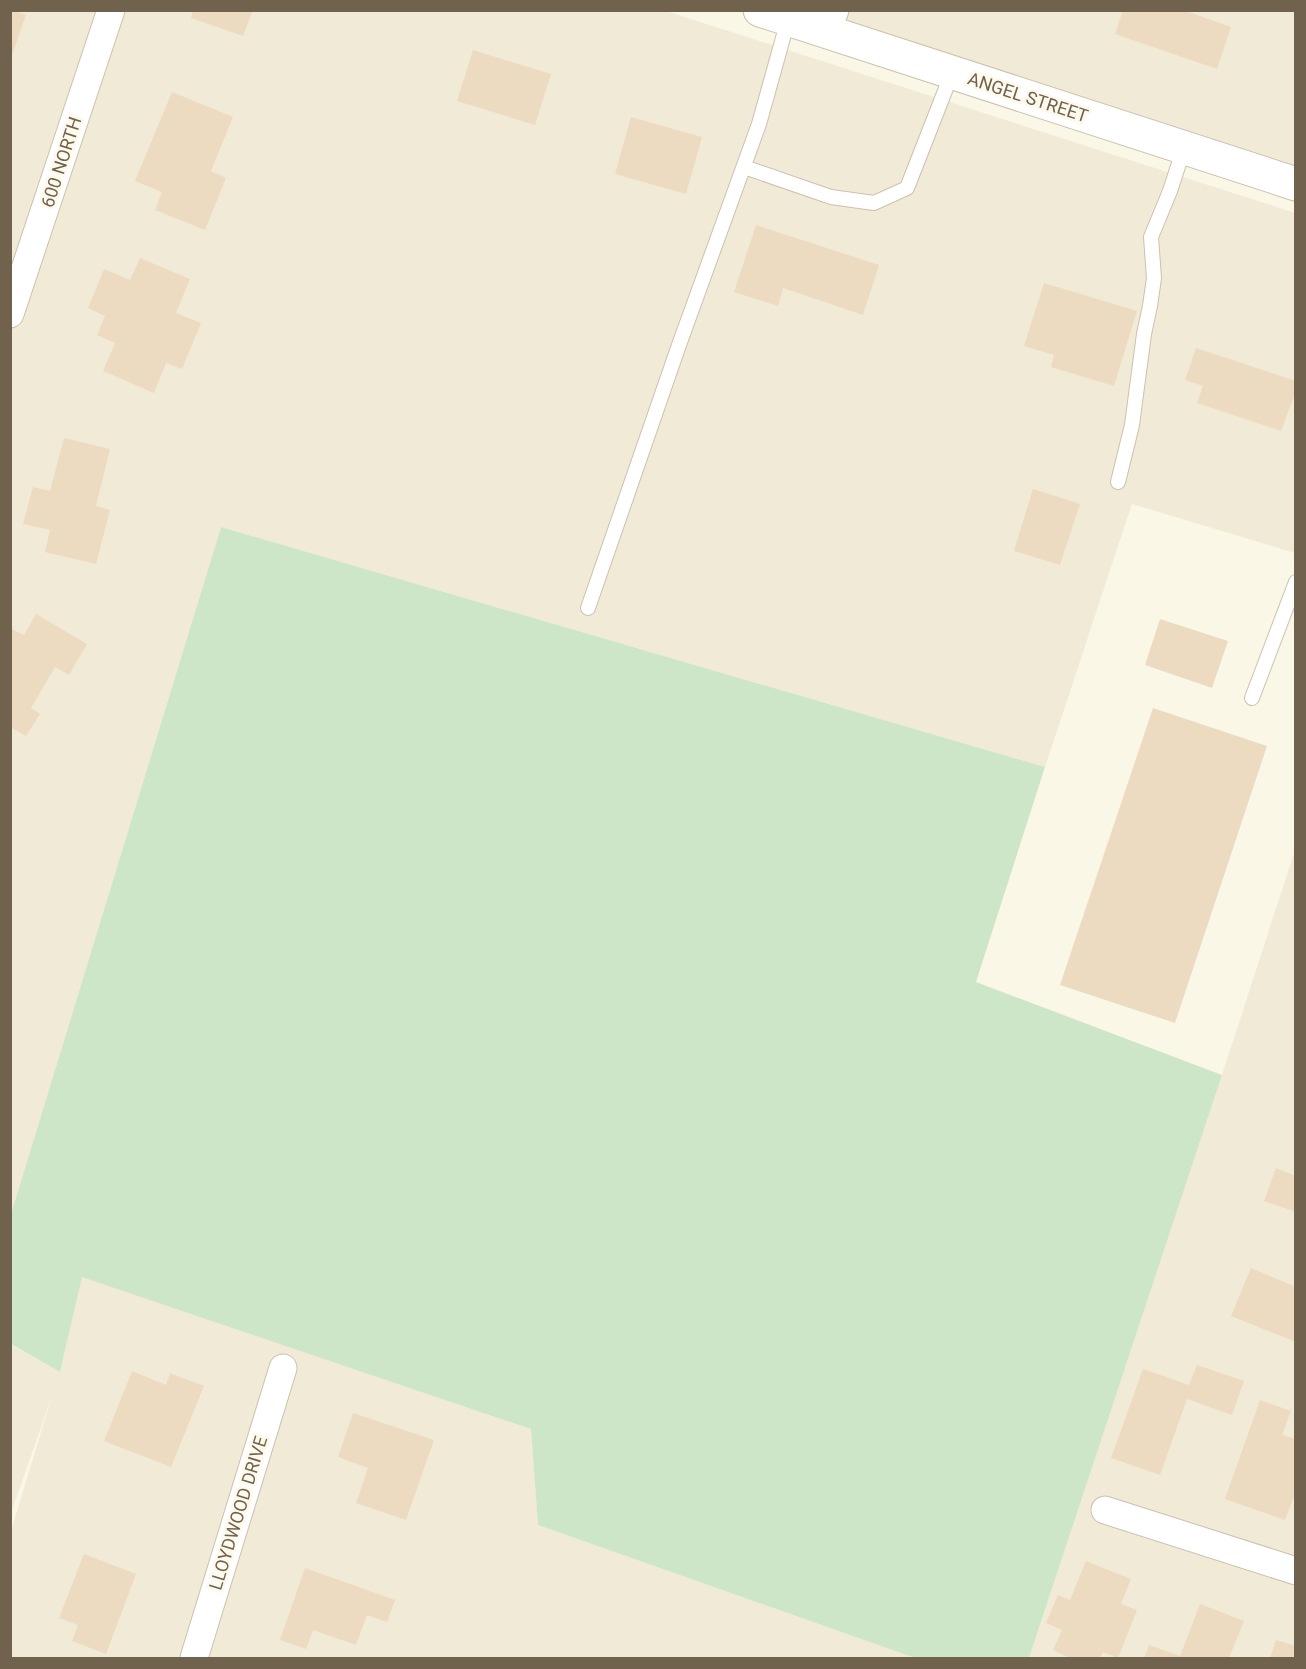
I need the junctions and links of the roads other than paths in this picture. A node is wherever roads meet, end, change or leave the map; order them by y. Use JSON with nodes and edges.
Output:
{"nodes":[{"id":1,"x":111,"y":10,"type":"edge"},
{"id":2,"x":774,"y":15,"type":"edge"},
{"id":3,"x":831,"y":21,"type":"edge"},
{"id":4,"x":952,"y":73,"type":"junction"},
{"id":5,"x":1184,"y":148,"type":"junction"},
{"id":6,"x":744,"y":167,"type":"junction"},
{"id":7,"x":1296,"y":184,"type":"edge"},
{"id":8,"x":10,"y":314,"type":"edge"},
{"id":9,"x":1118,"y":482,"type":"dead end"},
{"id":10,"x":1296,"y":582,"type":"edge"},
{"id":11,"x":588,"y":608,"type":"dead end"},
{"id":12,"x":1252,"y":698,"type":"dead end"},
{"id":13,"x":283,"y":1368,"type":"dead end"},
{"id":14,"x":1105,"y":1510,"type":"dead end"},
{"id":15,"x":1296,"y":1571,"type":"edge"},
{"id":16,"x":194,"y":1659,"type":"edge"}],
"edges":[{"from":1,"to":8,"type":"street","name":"600 NORTH"},
{"from":2,"to":3,"type":"main road","name":"ANGEL STREET"},
{"from":2,"to":6,"type":"lane"},
{"from":3,"to":4,"type":"main road","name":"ANGEL STREET"},
{"from":4,"to":5,"type":"main road","name":"ANGEL STREET"},
{"from":4,"to":6,"type":"lane"},
{"from":5,"to":7,"type":"main road","name":"ANGEL STREET"},
{"from":5,"to":9,"type":"lane"},
{"from":6,"to":11,"type":"lane"},
{"from":10,"to":12,"type":"lane"},
{"from":13,"to":16,"type":"street","name":"LLOYDWOOD DRIVE"},
{"from":14,"to":15,"type":"street"}]}
